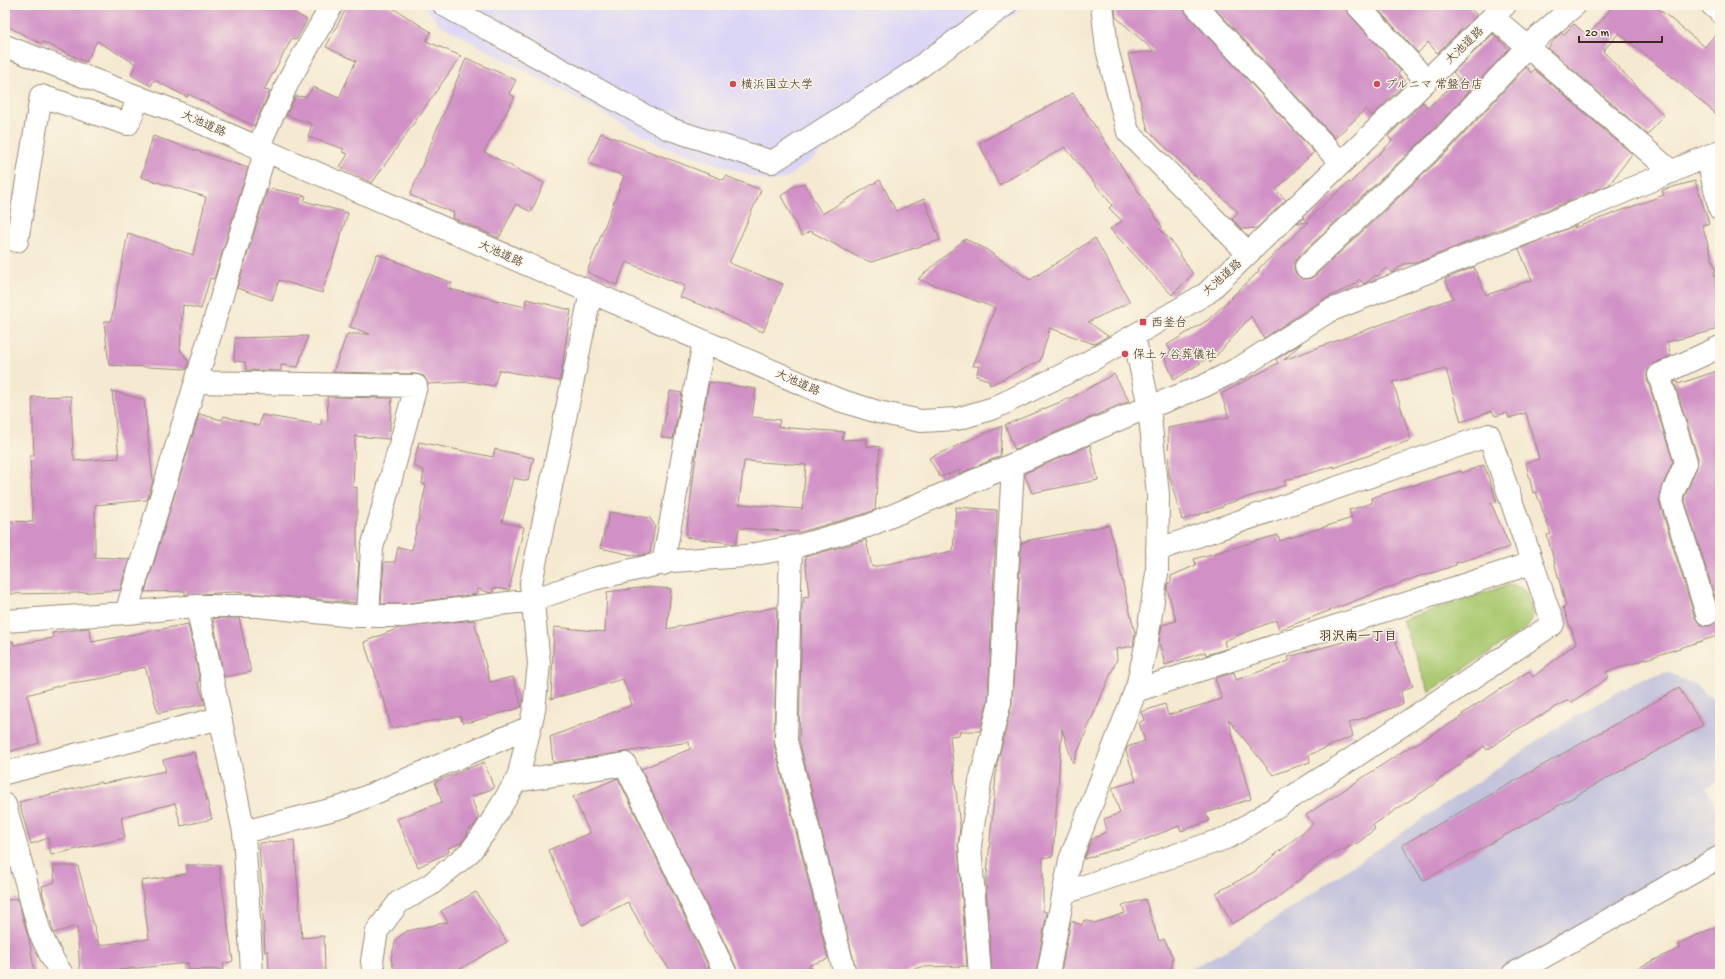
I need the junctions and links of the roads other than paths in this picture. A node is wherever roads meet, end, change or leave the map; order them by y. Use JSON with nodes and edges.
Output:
{"nodes":[{"id":1,"x":332,"y":5,"type":"edge"},
{"id":2,"x":444,"y":5,"type":"edge"},
{"id":3,"x":1005,"y":5,"type":"edge"},
{"id":4,"x":1102,"y":5,"type":"edge"},
{"id":5,"x":1195,"y":5,"type":"edge"},
{"id":6,"x":1357,"y":5,"type":"edge"},
{"id":7,"x":1575,"y":5,"type":"edge"},
{"id":8,"x":1712,"y":5,"type":"edge"},
{"id":9,"x":1499,"y":11,"type":"edge"},
{"id":10,"x":1720,"y":12,"type":"edge"},
{"id":11,"x":5,"y":46,"type":"edge"},
{"id":12,"x":1527,"y":48,"type":"junction"},
{"id":13,"x":1427,"y":81,"type":"junction"},
{"id":14,"x":139,"y":97,"type":"junction"},
{"id":15,"x":262,"y":149,"type":"junction"},
{"id":16,"x":1714,"y":154,"type":"edge"},
{"id":17,"x":1341,"y":163,"type":"junction"},
{"id":18,"x":1672,"y":172,"type":"junction"},
{"id":19,"x":1720,"y":209,"type":"edge"},
{"id":20,"x":17,"y":241,"type":"dead end"},
{"id":21,"x":1248,"y":253,"type":"junction"},
{"id":22,"x":1306,"y":267,"type":"dead end"},
{"id":23,"x":591,"y":292,"type":"junction"},
{"id":24,"x":1134,"y":336,"type":"junction"},
{"id":25,"x":704,"y":341,"type":"junction"},
{"id":26,"x":1720,"y":347,"type":"edge"},
{"id":27,"x":196,"y":382,"type":"junction"},
{"id":28,"x":1149,"y":407,"type":"junction"},
{"id":29,"x":1013,"y":466,"type":"junction"},
{"id":30,"x":791,"y":547,"type":"junction"},
{"id":31,"x":1157,"y":550,"type":"junction"},
{"id":32,"x":1532,"y":563,"type":"junction"},
{"id":33,"x":663,"y":564,"type":"junction"},
{"id":34,"x":533,"y":600,"type":"junction"},
{"id":35,"x":197,"y":606,"type":"junction"},
{"id":36,"x":126,"y":613,"type":"junction"},
{"id":37,"x":1707,"y":614,"type":"dead end"},
{"id":38,"x":368,"y":616,"type":"junction"},
{"id":39,"x":5,"y":621,"type":"edge"},
{"id":40,"x":1135,"y":692,"type":"junction"},
{"id":41,"x":220,"y":718,"type":"junction"},
{"id":42,"x":530,"y":727,"type":"junction"},
{"id":43,"x":5,"y":773,"type":"edge"},
{"id":44,"x":516,"y":781,"type":"junction"},
{"id":45,"x":5,"y":805,"type":"edge"},
{"id":46,"x":244,"y":832,"type":"junction"},
{"id":47,"x":1720,"y":857,"type":"edge"},
{"id":48,"x":1064,"y":893,"type":"junction"},
{"id":49,"x":62,"y":974,"type":"edge"},
{"id":50,"x":249,"y":974,"type":"edge"},
{"id":51,"x":374,"y":974,"type":"edge"},
{"id":52,"x":726,"y":974,"type":"edge"},
{"id":53,"x":845,"y":974,"type":"edge"},
{"id":54,"x":980,"y":974,"type":"edge"},
{"id":55,"x":1048,"y":974,"type":"edge"},
{"id":56,"x":1513,"y":974,"type":"edge"}],
"edges":[{"from":1,"to":15,"type":"street"},
{"from":2,"to":3,"type":"street"},
{"from":4,"to":21,"type":"street"},
{"from":5,"to":17,"type":"street"},
{"from":6,"to":13,"type":"street"},
{"from":7,"to":12,"type":"street"},
{"from":8,"to":10,"type":"street"},
{"from":9,"to":12,"type":"street"},
{"from":9,"to":13,"type":"street","name":"大池道路"},
{"from":11,"to":14,"type":"street","name":"大池道路"},
{"from":12,"to":18,"type":"street"},
{"from":12,"to":22,"type":"street"},
{"from":13,"to":17,"type":"street","name":"大池道路"},
{"from":14,"to":15,"type":"street","name":"大池道路"},
{"from":14,"to":20,"type":"street"},
{"from":15,"to":23,"type":"street","name":"大池道路"},
{"from":15,"to":27,"type":"street"},
{"from":16,"to":18,"type":"street"},
{"from":16,"to":19,"type":"street"},
{"from":17,"to":21,"type":"street","name":"大池道路"},
{"from":18,"to":28,"type":"street"},
{"from":21,"to":24,"type":"street","name":"大池道路"},
{"from":23,"to":25,"type":"street","name":"大池道路"},
{"from":23,"to":34,"type":"street"},
{"from":24,"to":25,"type":"street","name":"大池道路"},
{"from":24,"to":28,"type":"street"},
{"from":25,"to":33,"type":"street"},
{"from":26,"to":37,"type":"street"},
{"from":27,"to":36,"type":"street"},
{"from":27,"to":38,"type":"street"},
{"from":28,"to":29,"type":"street"},
{"from":28,"to":31,"type":"street"},
{"from":29,"to":30,"type":"street"},
{"from":29,"to":54,"type":"street"},
{"from":30,"to":33,"type":"street"},
{"from":30,"to":53,"type":"street"},
{"from":31,"to":32,"type":"street"},
{"from":31,"to":40,"type":"street"},
{"from":32,"to":40,"type":"street"},
{"from":32,"to":48,"type":"street"},
{"from":33,"to":34,"type":"street"},
{"from":34,"to":38,"type":"street"},
{"from":34,"to":42,"type":"street"},
{"from":35,"to":36,"type":"street"},
{"from":35,"to":38,"type":"street"},
{"from":35,"to":41,"type":"street"},
{"from":36,"to":39,"type":"street"},
{"from":40,"to":48,"type":"street"},
{"from":41,"to":43,"type":"street"},
{"from":41,"to":46,"type":"street"},
{"from":42,"to":44,"type":"street"},
{"from":42,"to":46,"type":"street"},
{"from":44,"to":51,"type":"street"},
{"from":44,"to":52,"type":"street"},
{"from":45,"to":49,"type":"street"},
{"from":46,"to":50,"type":"street"},
{"from":47,"to":56,"type":"street"},
{"from":48,"to":55,"type":"street"}]}
